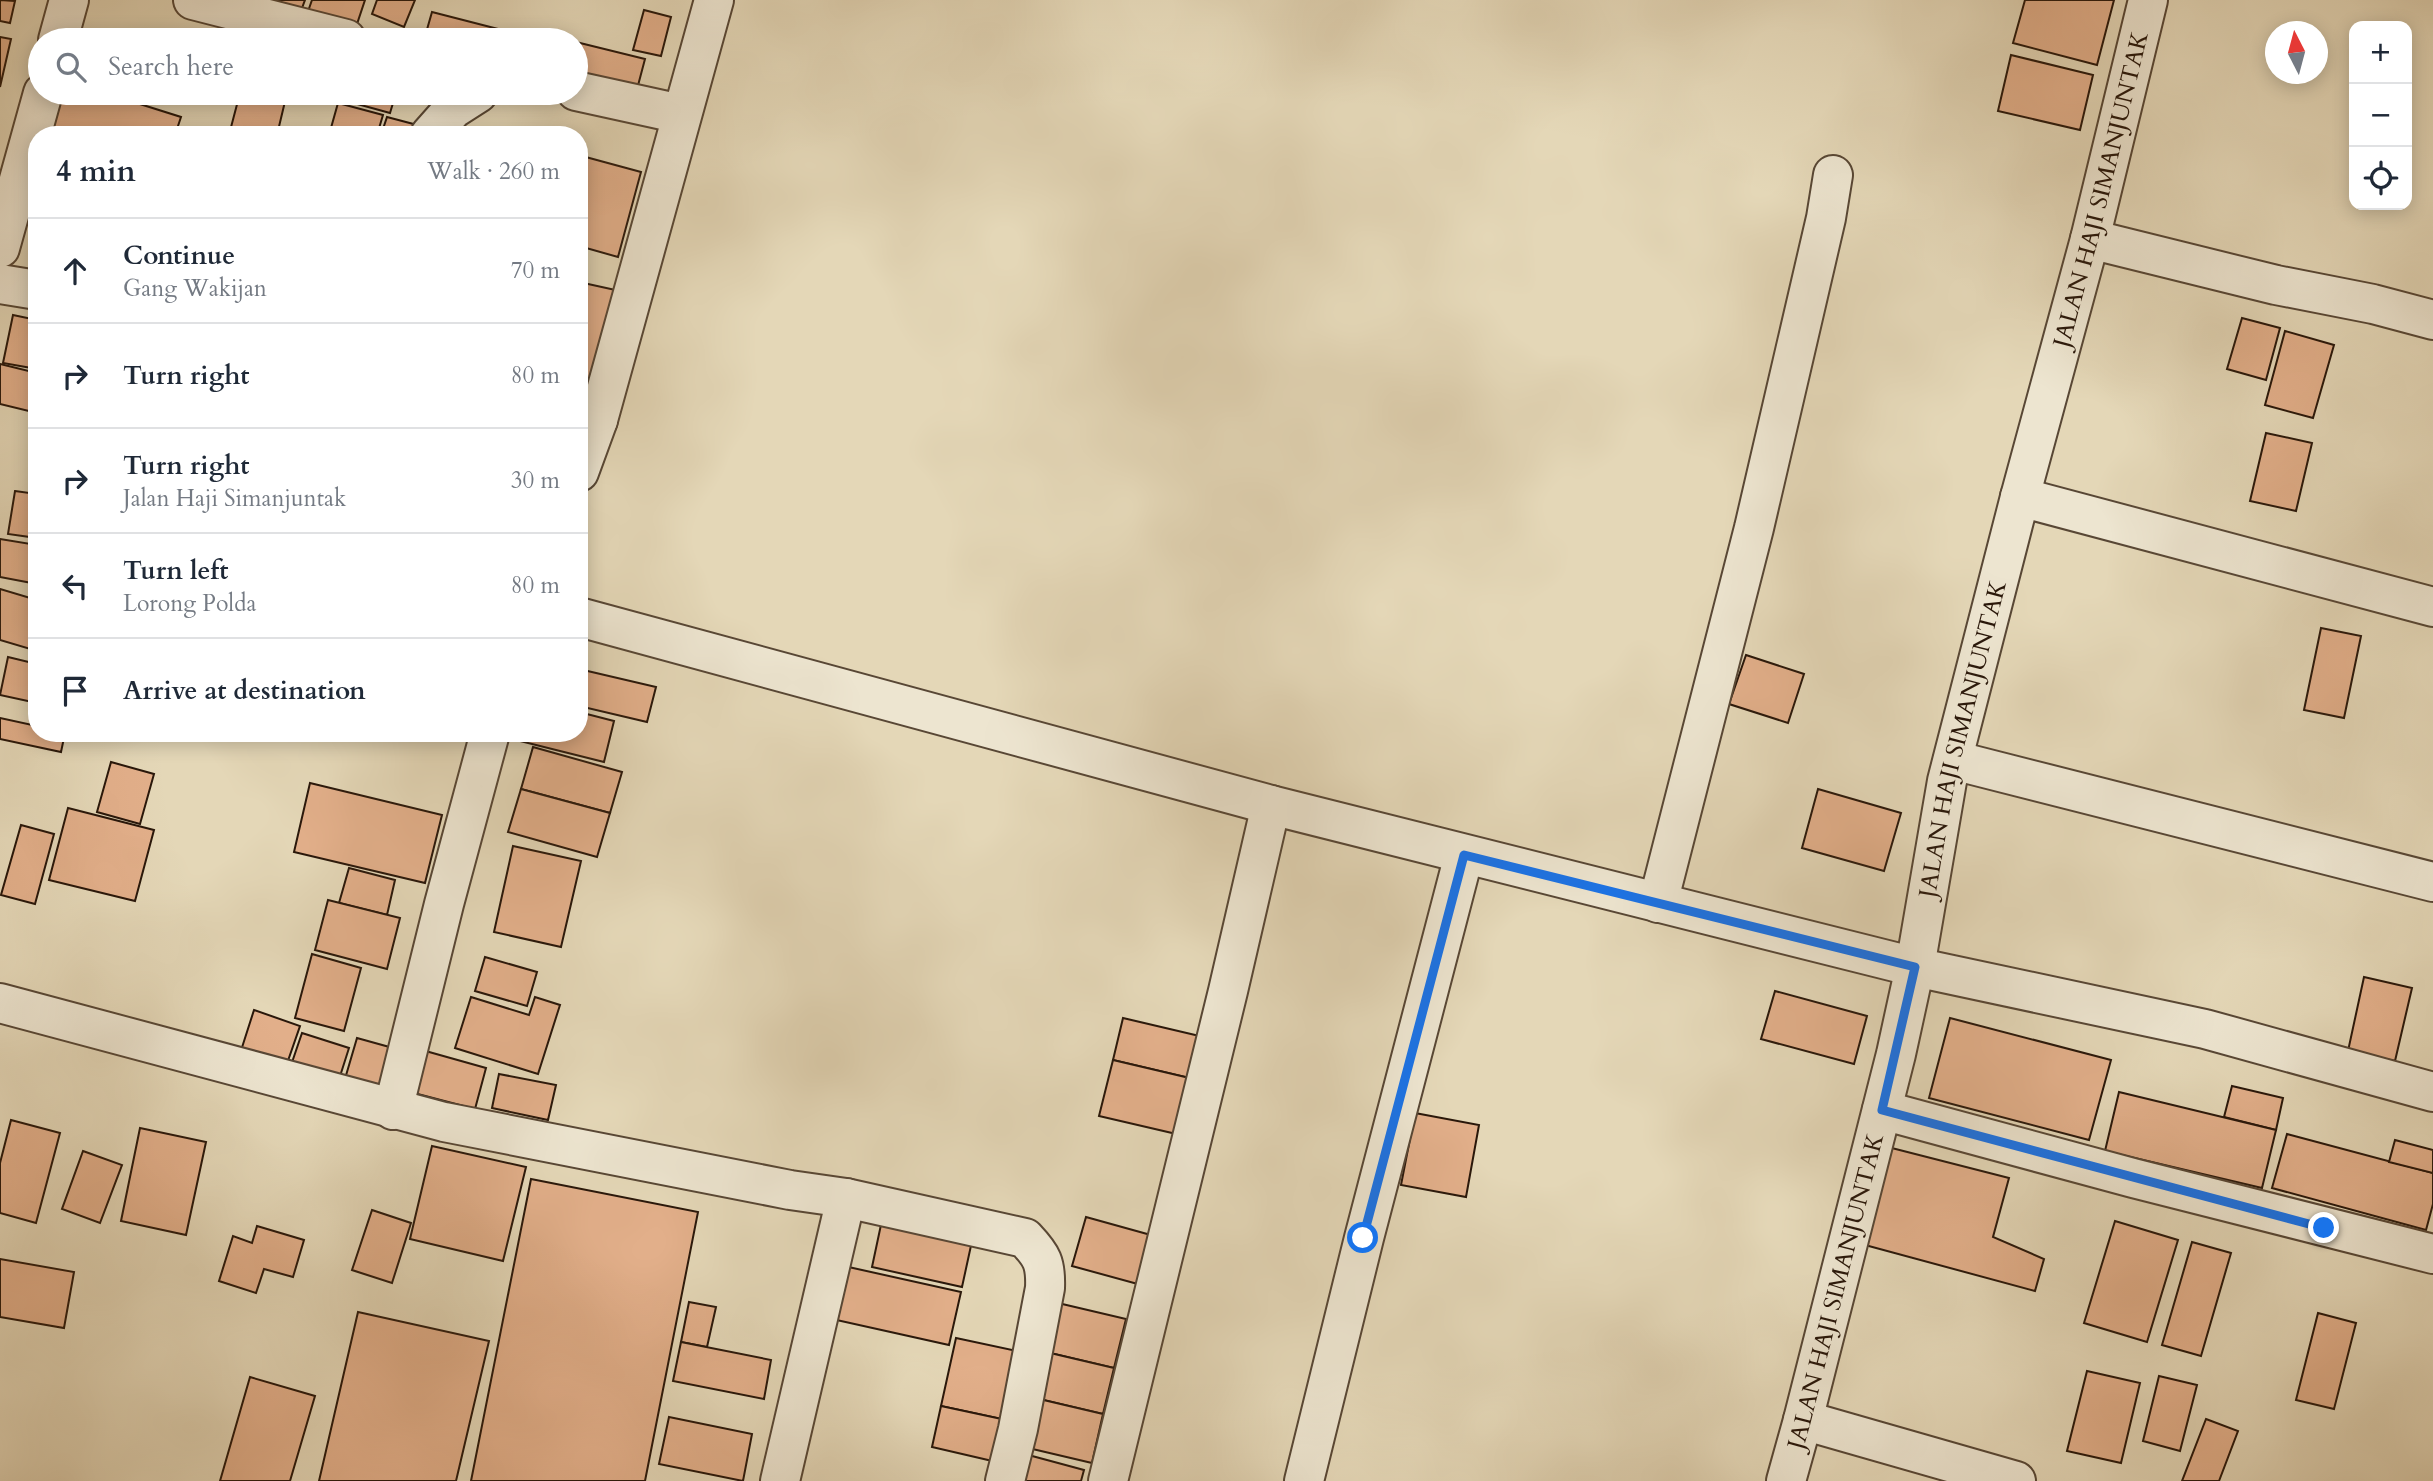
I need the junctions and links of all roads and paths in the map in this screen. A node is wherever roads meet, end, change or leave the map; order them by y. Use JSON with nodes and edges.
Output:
{"nodes":[{"id":1,"x":69,"y":0,"type":"edge"},
{"id":2,"x":193,"y":0,"type":"edge"},
{"id":3,"x":714,"y":0,"type":"edge"},
{"id":4,"x":2147,"y":0,"type":"edge"},
{"id":5,"x":61,"y":28,"type":"edge"},
{"id":6,"x":303,"y":28,"type":"edge"},
{"id":7,"x":588,"y":94,"type":"edge"},
{"id":8,"x":40,"y":105,"type":"edge"},
{"id":9,"x":459,"y":105,"type":"edge"},
{"id":10,"x":681,"y":114,"type":"junction"},
{"id":11,"x":34,"y":126,"type":"edge"},
{"id":12,"x":438,"y":126,"type":"edge"},
{"id":13,"x":28,"y":147,"type":"edge"},
{"id":14,"x":1833,"y":175,"type":"dead end"},
{"id":15,"x":2090,"y":239,"type":"junction"},
{"id":16,"x":0,"y":248,"type":"edge"},
{"id":17,"x":0,"y":284,"type":"edge"},
{"id":18,"x":28,"y":289,"type":"edge"},
{"id":19,"x":2433,"y":320,"type":"edge"},
{"id":20,"x":589,"y":417,"type":"edge"},
{"id":21,"x":2020,"y":496,"type":"junction"},
{"id":22,"x":2433,"y":607,"type":"edge"},
{"id":23,"x":588,"y":619,"type":"edge"},
{"id":24,"x":488,"y":742,"type":"edge"},
{"id":25,"x":1953,"y":760,"type":"junction"},
{"id":26,"x":1271,"y":805,"type":"junction"},
{"id":27,"x":1464,"y":855,"type":"junction"},
{"id":28,"x":2433,"y":881,"type":"edge"},
{"id":29,"x":1658,"y":903,"type":"junction"},
{"id":30,"x":1915,"y":967,"type":"junction"},
{"id":31,"x":0,"y":1003,"type":"edge"},
{"id":32,"x":2433,"y":1092,"type":"edge"},
{"id":33,"x":393,"y":1110,"type":"junction"},
{"id":34,"x":1882,"y":1110,"type":"junction"},
{"id":35,"x":846,"y":1198,"type":"junction"},
{"id":36,"x":2433,"y":1254,"type":"edge"},
{"id":37,"x":1803,"y":1420,"type":"junction"},
{"id":38,"x":780,"y":1481,"type":"edge"},
{"id":39,"x":1005,"y":1481,"type":"edge"},
{"id":40,"x":1108,"y":1481,"type":"edge"},
{"id":41,"x":1304,"y":1481,"type":"edge"},
{"id":42,"x":1786,"y":1481,"type":"edge"},
{"id":43,"x":2016,"y":1481,"type":"edge"}],
"edges":[{"from":1,"to":5,"type":"street"},
{"from":2,"to":6,"type":"street"},
{"from":3,"to":10,"type":"street"},
{"from":4,"to":15,"type":"street","name":"JALAN HAJI SIMANJUNTAK"},
{"from":7,"to":10,"type":"street"},
{"from":8,"to":11,"type":"street"},
{"from":9,"to":12,"type":"street"},
{"from":10,"to":20,"type":"street"},
{"from":13,"to":16,"type":"street"},
{"from":14,"to":29,"type":"street"},
{"from":15,"to":19,"type":"street"},
{"from":15,"to":21,"type":"street","name":"JALAN HAJI SIMANJUNTAK"},
{"from":17,"to":18,"type":"street"},
{"from":21,"to":22,"type":"street"},
{"from":21,"to":25,"type":"street","name":"JALAN HAJI SIMANJUNTAK"},
{"from":23,"to":26,"type":"street"},
{"from":24,"to":33,"type":"street"},
{"from":25,"to":28,"type":"street"},
{"from":25,"to":30,"type":"street","name":"JALAN HAJI SIMANJUNTAK"},
{"from":26,"to":27,"type":"street"},
{"from":26,"to":40,"type":"street"},
{"from":27,"to":29,"type":"street"},
{"from":27,"to":41,"type":"street"},
{"from":29,"to":30,"type":"street"},
{"from":30,"to":32,"type":"street"},
{"from":30,"to":34,"type":"street","name":"JALAN HAJI SIMANJUNTAK"},
{"from":31,"to":33,"type":"street"},
{"from":33,"to":35,"type":"street"},
{"from":34,"to":36,"type":"street"},
{"from":34,"to":37,"type":"street","name":"JALAN HAJI SIMANJUNTAK"},
{"from":35,"to":38,"type":"street"},
{"from":35,"to":39,"type":"street"},
{"from":37,"to":42,"type":"street","name":"JALAN HAJI SIMANJUNTAK"},
{"from":37,"to":43,"type":"street"}]}
